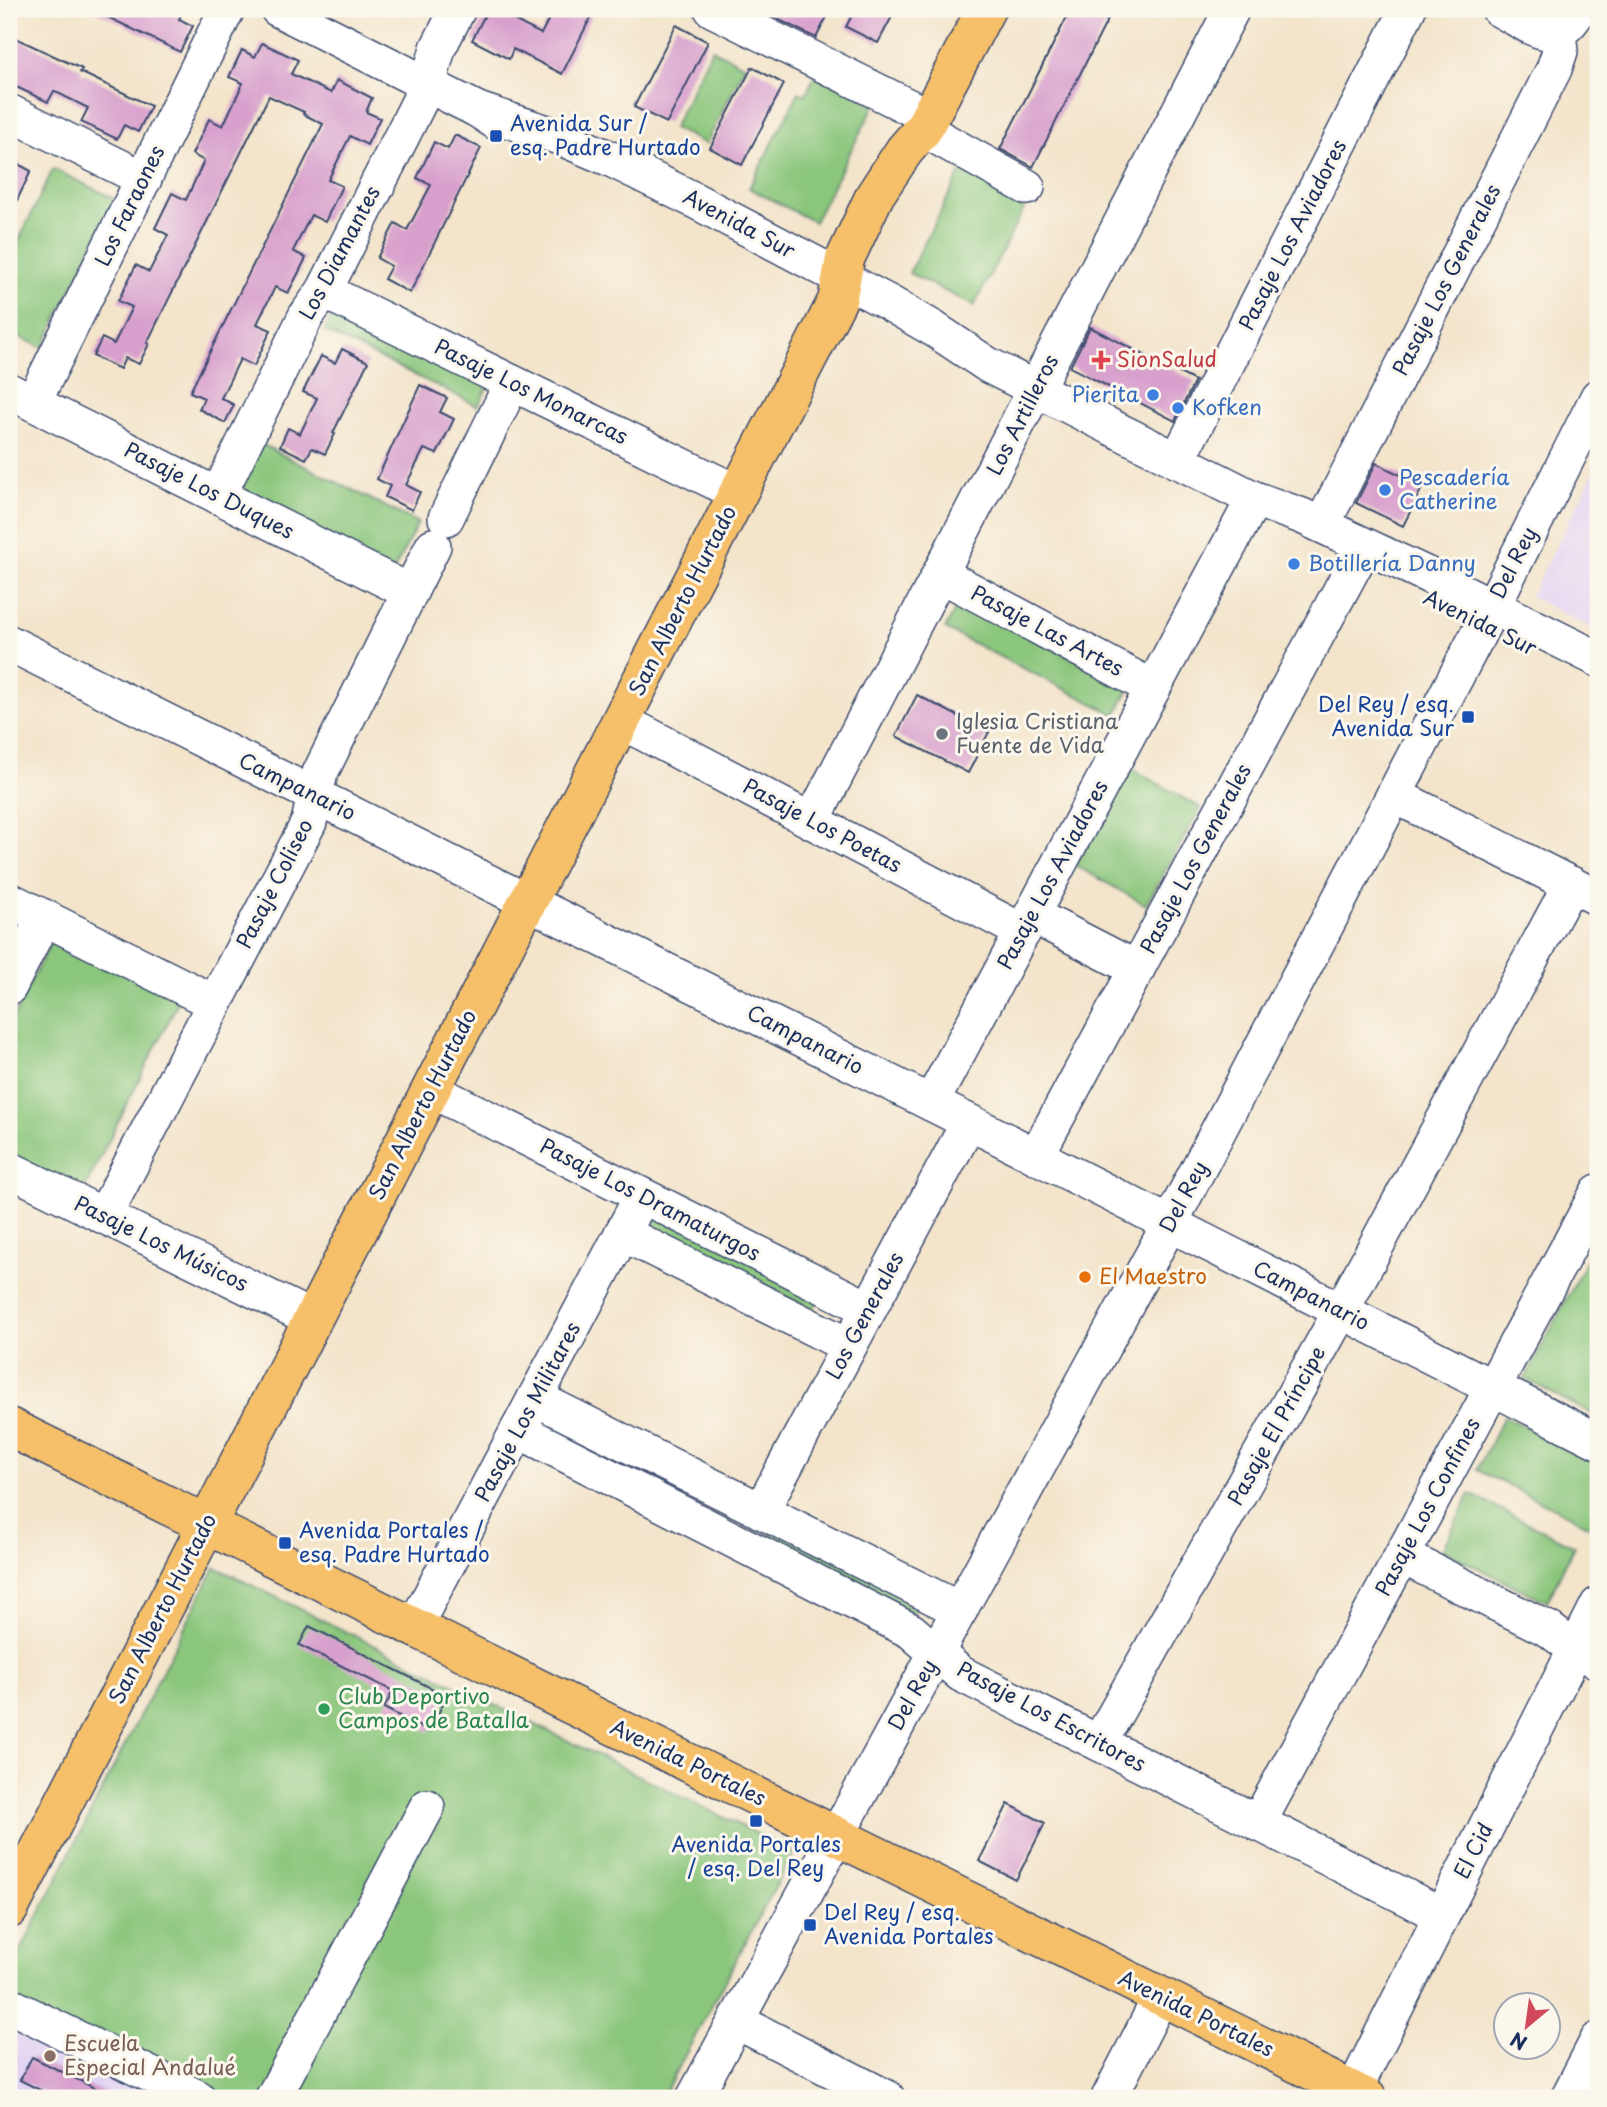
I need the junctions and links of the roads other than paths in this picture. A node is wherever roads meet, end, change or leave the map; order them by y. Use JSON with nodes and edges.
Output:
{"nodes":[{"id":1,"x":227,"y":9,"type":"edge"},
{"id":2,"x":278,"y":9,"type":"edge"},
{"id":3,"x":458,"y":9,"type":"edge"},
{"id":4,"x":712,"y":9,"type":"edge"},
{"id":5,"x":986,"y":9,"type":"edge"},
{"id":6,"x":1232,"y":9,"type":"edge"},
{"id":7,"x":1408,"y":9,"type":"edge"},
{"id":8,"x":1499,"y":9,"type":"edge"},
{"id":9,"x":1569,"y":20,"type":"edge"},
{"id":10,"x":428,"y":84,"type":"junction"},
{"id":11,"x":9,"y":112,"type":"edge"},
{"id":12,"x":926,"y":123,"type":"junction"},
{"id":13,"x":144,"y":178,"type":"junction"},
{"id":14,"x":1027,"y":187,"type":"dead end"},
{"id":15,"x":844,"y":288,"type":"junction"},
{"id":16,"x":324,"y":291,"type":"junction"},
{"id":17,"x":512,"y":383,"type":"junction"},
{"id":18,"x":1036,"y":390,"type":"junction"},
{"id":19,"x":21,"y":397,"type":"edge"},
{"id":20,"x":1596,"y":409,"type":"edge"},
{"id":21,"x":1177,"y":461,"type":"junction"},
{"id":22,"x":738,"y":493,"type":"junction"},
{"id":23,"x":218,"y":496,"type":"junction"},
{"id":24,"x":1254,"y":499,"type":"junction"},
{"id":25,"x":1322,"y":525,"type":"junction"},
{"id":26,"x":1356,"y":562,"type":"junction"},
{"id":27,"x":940,"y":575,"type":"junction"},
{"id":28,"x":410,"y":592,"type":"junction"},
{"id":29,"x":1487,"y":616,"type":"junction"},
{"id":30,"x":9,"y":643,"type":"edge"},
{"id":31,"x":1598,"y":659,"type":"edge"},
{"id":32,"x":1598,"y":682,"type":"edge"},
{"id":33,"x":1153,"y":688,"type":"junction"},
{"id":34,"x":621,"y":721,"type":"junction"},
{"id":35,"x":1394,"y":795,"type":"junction"},
{"id":36,"x":315,"y":796,"type":"junction"},
{"id":37,"x":812,"y":821,"type":"junction"},
{"id":38,"x":1584,"y":891,"type":"edge"},
{"id":39,"x":9,"y":900,"type":"edge"},
{"id":40,"x":528,"y":902,"type":"junction"},
{"id":41,"x":44,"y":917,"type":"junction"},
{"id":42,"x":1027,"y":924,"type":"junction"},
{"id":43,"x":1137,"y":969,"type":"junction"},
{"id":44,"x":9,"y":986,"type":"edge"},
{"id":45,"x":215,"y":1003,"type":"junction"},
{"id":46,"x":431,"y":1090,"type":"junction"},
{"id":47,"x":931,"y":1103,"type":"junction"},
{"id":48,"x":969,"y":1122,"type":"junction"},
{"id":49,"x":1036,"y":1156,"type":"junction"},
{"id":50,"x":12,"y":1178,"type":"edge"},
{"id":51,"x":1598,"y":1192,"type":"edge"},
{"id":52,"x":642,"y":1196,"type":"junction"},
{"id":53,"x":104,"y":1216,"type":"junction"},
{"id":54,"x":1170,"y":1225,"type":"junction"},
{"id":55,"x":622,"y":1233,"type":"junction"},
{"id":56,"x":869,"y":1309,"type":"junction"},
{"id":57,"x":1341,"y":1311,"type":"junction"},
{"id":58,"x":313,"y":1319,"type":"junction"},
{"id":59,"x":849,"y":1346,"type":"junction"},
{"id":60,"x":1493,"y":1388,"type":"junction"},
{"id":61,"x":535,"y":1398,"type":"junction"},
{"id":62,"x":9,"y":1427,"type":"edge"},
{"id":63,"x":518,"y":1430,"type":"junction"},
{"id":64,"x":1598,"y":1441,"type":"edge"},
{"id":65,"x":761,"y":1511,"type":"junction"},
{"id":66,"x":207,"y":1525,"type":"junction"},
{"id":67,"x":1402,"y":1556,"type":"junction"},
{"id":68,"x":1598,"y":1605,"type":"edge"},
{"id":69,"x":960,"y":1610,"type":"junction"},
{"id":70,"x":414,"y":1628,"type":"junction"},
{"id":71,"x":936,"y":1653,"type":"junction"},
{"id":72,"x":1587,"y":1655,"type":"edge"},
{"id":73,"x":1099,"y":1743,"type":"junction"},
{"id":74,"x":427,"y":1807,"type":"dead end"},
{"id":75,"x":1258,"y":1823,"type":"junction"},
{"id":76,"x":836,"y":1836,"type":"junction"},
{"id":77,"x":9,"y":1909,"type":"edge"},
{"id":78,"x":1442,"y":1915,"type":"junction"},
{"id":79,"x":1161,"y":1996,"type":"junction"},
{"id":80,"x":9,"y":2005,"type":"edge"},
{"id":81,"x":736,"y":2021,"type":"junction"},
{"id":82,"x":1598,"y":2040,"type":"edge"},
{"id":83,"x":1357,"y":2096,"type":"edge"},
{"id":84,"x":198,"y":2098,"type":"edge"},
{"id":85,"x":273,"y":2098,"type":"edge"},
{"id":86,"x":694,"y":2098,"type":"edge"},
{"id":87,"x":887,"y":2098,"type":"edge"},
{"id":88,"x":1109,"y":2098,"type":"edge"},
{"id":89,"x":1568,"y":2098,"type":"edge"}],
"edges":[{"from":1,"to":13,"type":"street","name":"Los Faraones"},
{"from":2,"to":10,"type":"street","name":"Avenida Sur"},
{"from":3,"to":10,"type":"street","name":"Los Diamantes"},
{"from":4,"to":12,"type":"street"},
{"from":5,"to":12,"type":"main road","name":"San Alberto Hurtado"},
{"from":6,"to":18,"type":"street","name":"Los Artilleros"},
{"from":7,"to":21,"type":"street","name":"Pasaje Los Aviadores"},
{"from":8,"to":9,"type":"street"},
{"from":9,"to":25,"type":"street","name":"Pasaje Los Generales"},
{"from":10,"to":15,"type":"street","name":"Avenida Sur"},
{"from":10,"to":16,"type":"street","name":"Los Diamantes"},
{"from":11,"to":13,"type":"street"},
{"from":12,"to":14,"type":"street"},
{"from":12,"to":15,"type":"main road","name":"San Alberto Hurtado"},
{"from":13,"to":19,"type":"street","name":"Los Faraones"},
{"from":15,"to":18,"type":"street","name":"Avenida Sur"},
{"from":15,"to":22,"type":"main road","name":"San Alberto Hurtado"},
{"from":16,"to":17,"type":"street","name":"Pasaje Los Monarcas"},
{"from":16,"to":23,"type":"street","name":"Los Diamantes"},
{"from":17,"to":22,"type":"street","name":"Pasaje Los Monarcas"},
{"from":17,"to":28,"type":"street","name":"Pasaje Coliseo"},
{"from":18,"to":21,"type":"street","name":"Avenida Sur"},
{"from":18,"to":27,"type":"street","name":"Los Artilleros"},
{"from":19,"to":23,"type":"street","name":"Pasaje Los Duques"},
{"from":20,"to":29,"type":"street","name":"Del Rey"},
{"from":21,"to":24,"type":"street","name":"Avenida Sur"},
{"from":22,"to":34,"type":"main road","name":"San Alberto Hurtado"},
{"from":23,"to":28,"type":"street","name":"Pasaje Los Duques"},
{"from":24,"to":25,"type":"street","name":"Avenida Sur"},
{"from":24,"to":26,"type":"street","name":"Avenida Sur"},
{"from":24,"to":33,"type":"street","name":"Pasaje Los Aviadores"},
{"from":25,"to":29,"type":"street","name":"Avenida Sur"},
{"from":26,"to":29,"type":"street","name":"Avenida Sur"},
{"from":26,"to":43,"type":"street","name":"Pasaje Los Generales"},
{"from":27,"to":33,"type":"street","name":"Pasaje Las Artes"},
{"from":27,"to":37,"type":"street","name":"Los Artilleros"},
{"from":28,"to":36,"type":"street","name":"Pasaje Coliseo"},
{"from":29,"to":31,"type":"street","name":"Avenida Sur"},
{"from":29,"to":32,"type":"street","name":"Avenida Sur"},
{"from":29,"to":35,"type":"street","name":"Del Rey"},
{"from":30,"to":36,"type":"street","name":"Campanario"},
{"from":33,"to":42,"type":"street","name":"Pasaje Los Aviadores"},
{"from":34,"to":37,"type":"street","name":"Pasaje Los Poetas"},
{"from":34,"to":40,"type":"main road","name":"San Alberto Hurtado"},
{"from":35,"to":38,"type":"street"},
{"from":35,"to":54,"type":"street","name":"Del Rey"},
{"from":36,"to":40,"type":"street","name":"Campanario"},
{"from":36,"to":45,"type":"street","name":"Pasaje Coliseo"},
{"from":37,"to":42,"type":"street","name":"Pasaje Los Poetas"},
{"from":38,"to":57,"type":"street","name":"Pasaje El Príncipe"},
{"from":39,"to":41,"type":"street"},
{"from":40,"to":46,"type":"main road","name":"San Alberto Hurtado"},
{"from":40,"to":47,"type":"street","name":"Campanario"},
{"from":41,"to":44,"type":"street"},
{"from":41,"to":45,"type":"street"},
{"from":42,"to":43,"type":"street","name":"Pasaje Los Poetas"},
{"from":42,"to":47,"type":"street","name":"Pasaje Los Aviadores"},
{"from":43,"to":49,"type":"street","name":"Pasaje Los Generales"},
{"from":45,"to":53,"type":"street","name":"Pasaje Coliseo"},
{"from":46,"to":52,"type":"street","name":"Pasaje Los Dramaturgos"},
{"from":46,"to":58,"type":"main road","name":"San Alberto Hurtado"},
{"from":47,"to":48,"type":"street","name":"Campanario"},
{"from":48,"to":49,"type":"street","name":"Campanario"},
{"from":48,"to":56,"type":"street","name":"Los Generales"},
{"from":49,"to":54,"type":"street","name":"Campanario"},
{"from":50,"to":53,"type":"street","name":"Pasaje Los Músicos"},
{"from":51,"to":60,"type":"street","name":"Pasaje Los Confines"},
{"from":52,"to":55,"type":"street","name":"Pasaje Los Militares"},
{"from":52,"to":56,"type":"street","name":"Pasaje Los Dramaturgos"},
{"from":53,"to":58,"type":"street","name":"Pasaje Los Músicos"},
{"from":54,"to":57,"type":"street","name":"Campanario"},
{"from":54,"to":69,"type":"street","name":"Del Rey"},
{"from":55,"to":59,"type":"street","name":"Pasaje Los Dramaturgos"},
{"from":55,"to":61,"type":"street","name":"Pasaje Los Militares"},
{"from":56,"to":59,"type":"street","name":"Los Generales"},
{"from":57,"to":60,"type":"street","name":"Campanario"},
{"from":57,"to":73,"type":"street","name":"Pasaje El Príncipe"},
{"from":58,"to":66,"type":"main road","name":"San Alberto Hurtado"},
{"from":59,"to":65,"type":"street","name":"Los Generales"},
{"from":60,"to":64,"type":"street","name":"Campanario"},
{"from":60,"to":67,"type":"street","name":"Pasaje Los Confines"},
{"from":61,"to":63,"type":"street","name":"Pasaje Los Militares"},
{"from":61,"to":65,"type":"street"},
{"from":62,"to":66,"type":"main road","name":"Avenida Portales"},
{"from":63,"to":70,"type":"street","name":"Pasaje Los Militares"},
{"from":63,"to":71,"type":"street","name":"Pasaje Los Escritores"},
{"from":65,"to":69,"type":"street"},
{"from":66,"to":70,"type":"main road","name":"Avenida Portales"},
{"from":66,"to":77,"type":"main road","name":"San Alberto Hurtado"},
{"from":67,"to":72,"type":"street"},
{"from":67,"to":75,"type":"street","name":"Pasaje Los Confines"},
{"from":68,"to":72,"type":"street","name":"El Cid"},
{"from":69,"to":71,"type":"street","name":"Del Rey"},
{"from":70,"to":76,"type":"main road","name":"Avenida Portales"},
{"from":71,"to":73,"type":"street","name":"Pasaje Los Escritores"},
{"from":71,"to":76,"type":"street","name":"Del Rey"},
{"from":72,"to":78,"type":"street","name":"El Cid"},
{"from":73,"to":75,"type":"street","name":"Pasaje Los Escritores"},
{"from":74,"to":85,"type":"street"},
{"from":75,"to":78,"type":"street","name":"Pasaje Los Escritores"},
{"from":76,"to":79,"type":"main road","name":"Avenida Portales"},
{"from":76,"to":81,"type":"street","name":"Del Rey"},
{"from":78,"to":83,"type":"street","name":"El Cid"},
{"from":79,"to":83,"type":"main road","name":"Avenida Portales"},
{"from":79,"to":88,"type":"street"},
{"from":80,"to":84,"type":"street"},
{"from":81,"to":86,"type":"street","name":"Del Rey"},
{"from":81,"to":87,"type":"street"},
{"from":82,"to":89,"type":"street"}]}
